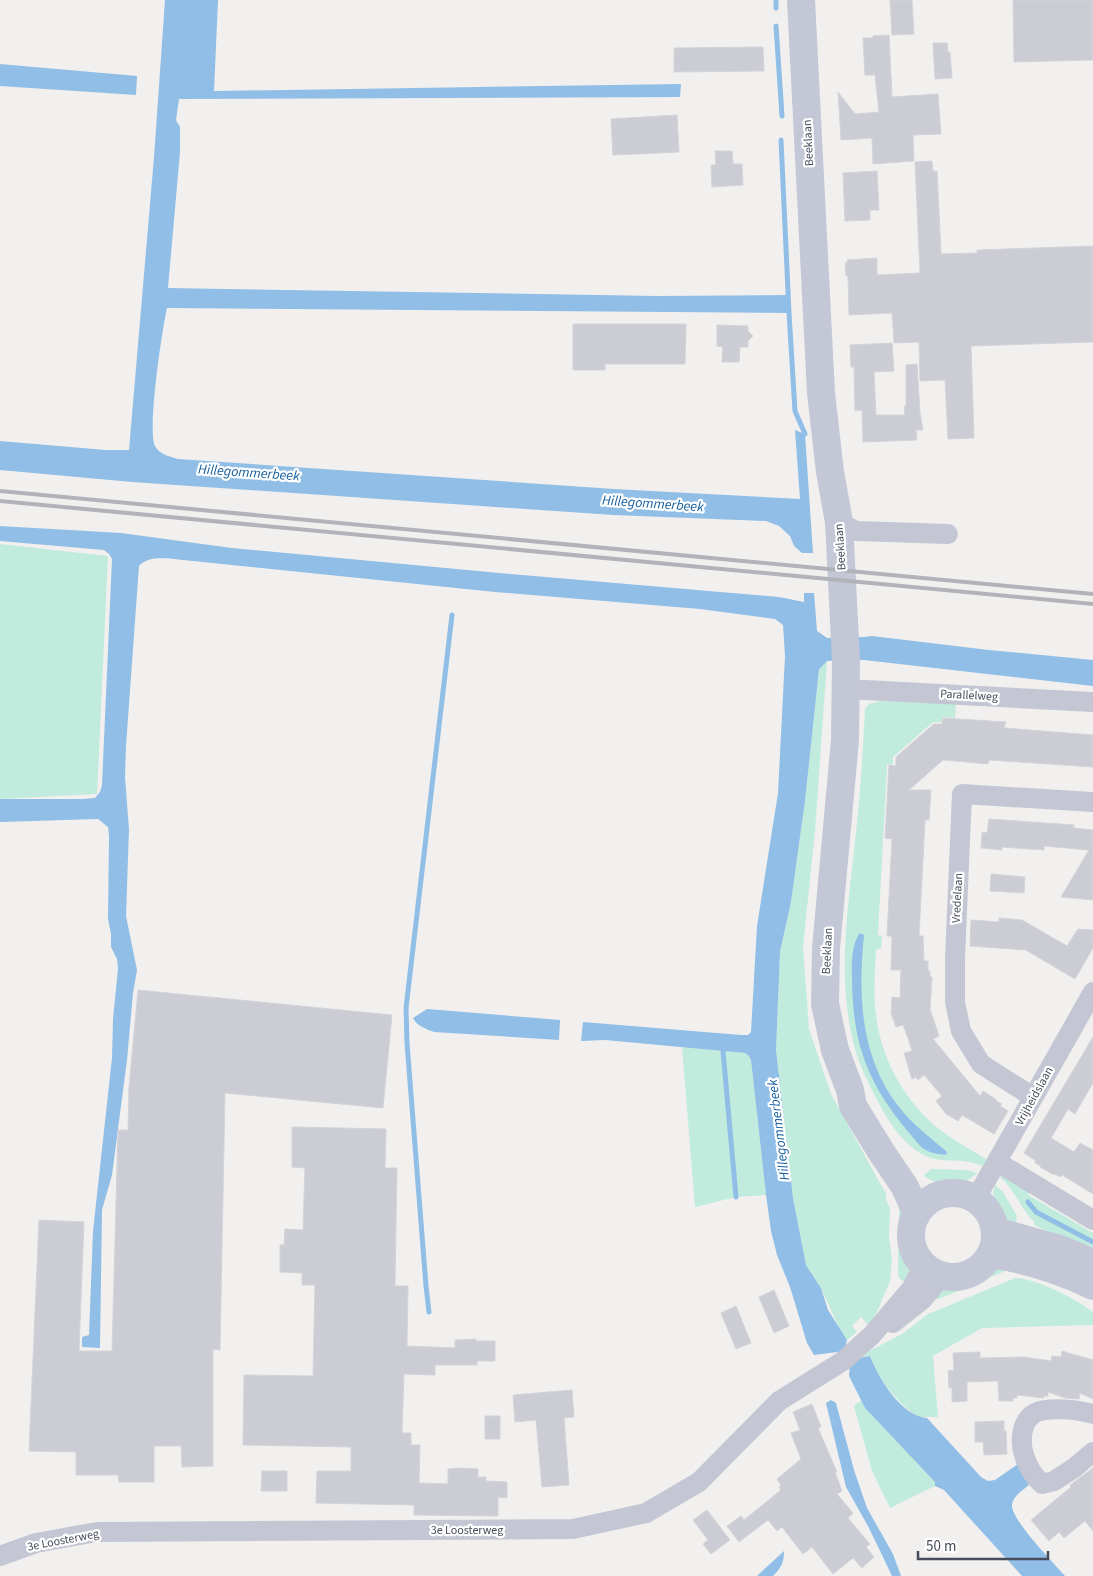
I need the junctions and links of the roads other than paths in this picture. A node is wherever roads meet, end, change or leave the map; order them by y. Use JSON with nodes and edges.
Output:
{"nodes":[{"id":1,"x":801,"y":0,"type":"edge"},
{"id":2,"x":838,"y":522,"type":"junction"},
{"id":3,"x":948,"y":534,"type":"dead end"},
{"id":4,"x":846,"y":689,"type":"junction"},
{"id":5,"x":1093,"y":702,"type":"edge"},
{"id":6,"x":1093,"y":802,"type":"edge"},
{"id":7,"x":1090,"y":1003,"type":"edge"},
{"id":8,"x":850,"y":1090,"type":"junction"},
{"id":9,"x":1033,"y":1097,"type":"junction"},
{"id":10,"x":997,"y":1162,"type":"junction"},
{"id":11,"x":940,"y":1195,"type":"junction"},
{"id":12,"x":975,"y":1200,"type":"junction"},
{"id":13,"x":917,"y":1214,"type":"junction"},
{"id":14,"x":1093,"y":1220,"type":"edge"},
{"id":15,"x":993,"y":1242,"type":"junction"},
{"id":16,"x":1093,"y":1263,"type":"edge"},
{"id":17,"x":934,"y":1270,"type":"junction"},
{"id":18,"x":1093,"y":1286,"type":"edge"},
{"id":19,"x":1093,"y":1414,"type":"edge"},
{"id":20,"x":1093,"y":1452,"type":"edge"},
{"id":21,"x":0,"y":1556,"type":"edge"}],
"edges":[{"from":1,"to":2,"type":"main road","name":"Beeklaan"},
{"from":2,"to":3,"type":"street"},
{"from":2,"to":4,"type":"main road","name":"Beeklaan"},
{"from":4,"to":5,"type":"street","name":"Parallelweg"},
{"from":4,"to":8,"type":"main road","name":"Beeklaan"},
{"from":6,"to":9,"type":"street","name":"Vredelaan"},
{"from":7,"to":9,"type":"street","name":"Vrijheidslaan"},
{"from":8,"to":11,"type":"main road","name":"Beeklaan"},
{"from":8,"to":13,"type":"main road","name":"Beeklaan"},
{"from":9,"to":10,"type":"street","name":"Vrijheidslaan"},
{"from":10,"to":12,"type":"street","name":"Vrijheidslaan"},
{"from":10,"to":14,"type":"street"},
{"from":11,"to":12,"type":"main road"},
{"from":11,"to":13,"type":"main road"},
{"from":12,"to":15,"type":"main road"},
{"from":13,"to":17,"type":"main road"},
{"from":15,"to":16,"type":"main road"},
{"from":15,"to":17,"type":"main road"},
{"from":15,"to":18,"type":"main road"},
{"from":17,"to":21,"type":"street","name":"3e Loosterweg"},
{"from":19,"to":20,"type":"street"}]}
